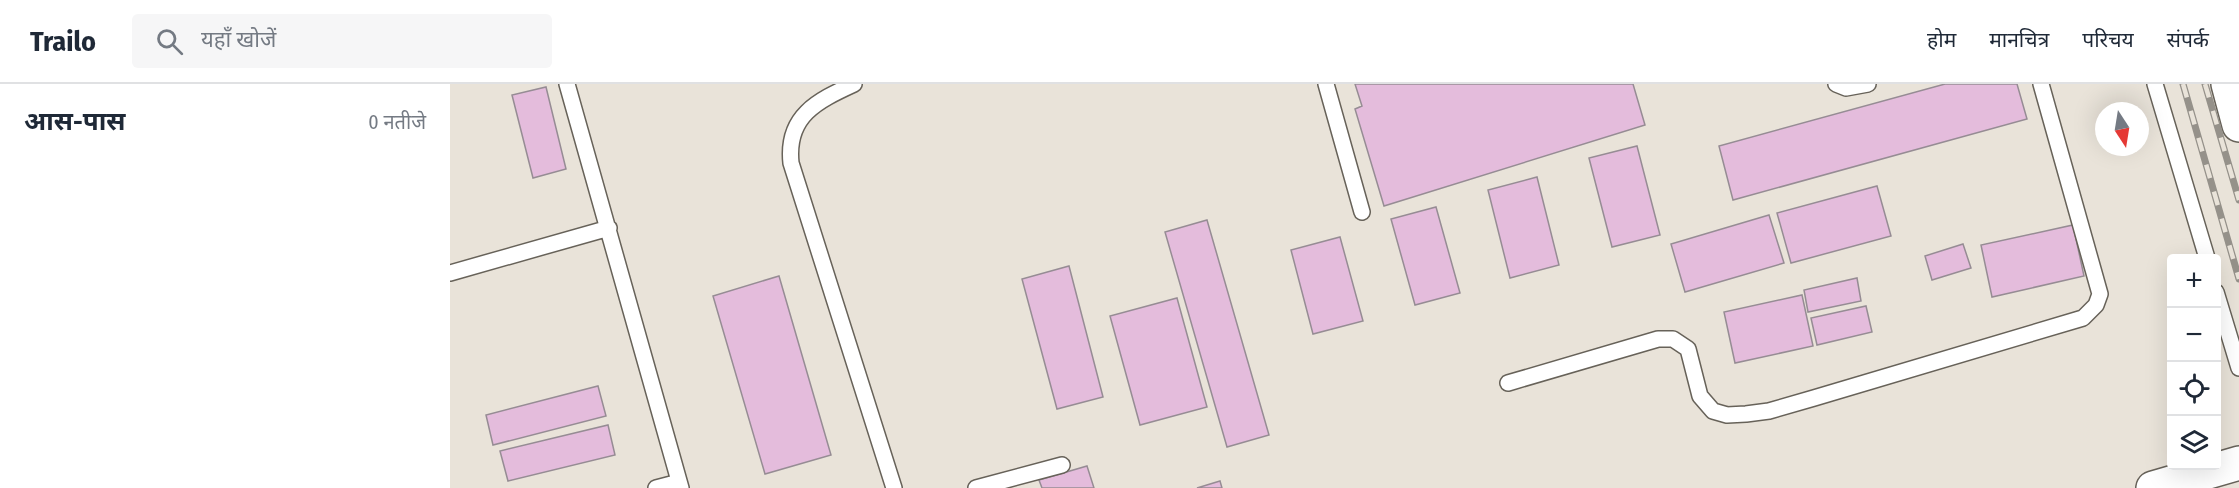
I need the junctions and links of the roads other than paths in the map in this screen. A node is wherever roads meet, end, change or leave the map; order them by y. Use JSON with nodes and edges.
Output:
{"nodes":[{"id":1,"x":567,"y":84,"type":"edge"},
{"id":2,"x":854,"y":84,"type":"edge"},
{"id":3,"x":1326,"y":84,"type":"edge"},
{"id":4,"x":1836,"y":84,"type":"edge"},
{"id":5,"x":1868,"y":84,"type":"edge"},
{"id":6,"x":2041,"y":84,"type":"edge"},
{"id":7,"x":2155,"y":84,"type":"edge"},
{"id":8,"x":2228,"y":84,"type":"edge"},
{"id":9,"x":2239,"y":125,"type":"edge"},
{"id":10,"x":1362,"y":212,"type":"dead end"},
{"id":11,"x":609,"y":228,"type":"junction"},
{"id":12,"x":2206,"y":254,"type":"edge"},
{"id":13,"x":450,"y":273,"type":"edge"},
{"id":14,"x":2221,"y":306,"type":"edge"},
{"id":15,"x":2239,"y":368,"type":"edge"},
{"id":16,"x":1508,"y":383,"type":"dead end"},
{"id":17,"x":2239,"y":463,"type":"edge"},
{"id":18,"x":1062,"y":465,"type":"dead end"},
{"id":19,"x":680,"y":485,"type":"edge"},
{"id":20,"x":656,"y":488,"type":"edge"},
{"id":21,"x":894,"y":488,"type":"edge"},
{"id":22,"x":976,"y":488,"type":"edge"},
{"id":23,"x":2153,"y":488,"type":"edge"}],
"edges":[{"from":1,"to":11,"type":"lane"},
{"from":2,"to":21,"type":"lane"},
{"from":3,"to":10,"type":"lane"},
{"from":4,"to":5,"type":"lane"},
{"from":6,"to":16,"type":"lane"},
{"from":7,"to":12,"type":"lane"},
{"from":8,"to":9,"type":"street"},
{"from":11,"to":13,"type":"lane"},
{"from":11,"to":19,"type":"lane"},
{"from":14,"to":15,"type":"lane"},
{"from":17,"to":23,"type":"street"},
{"from":18,"to":22,"type":"lane"},
{"from":19,"to":20,"type":"lane"}]}
